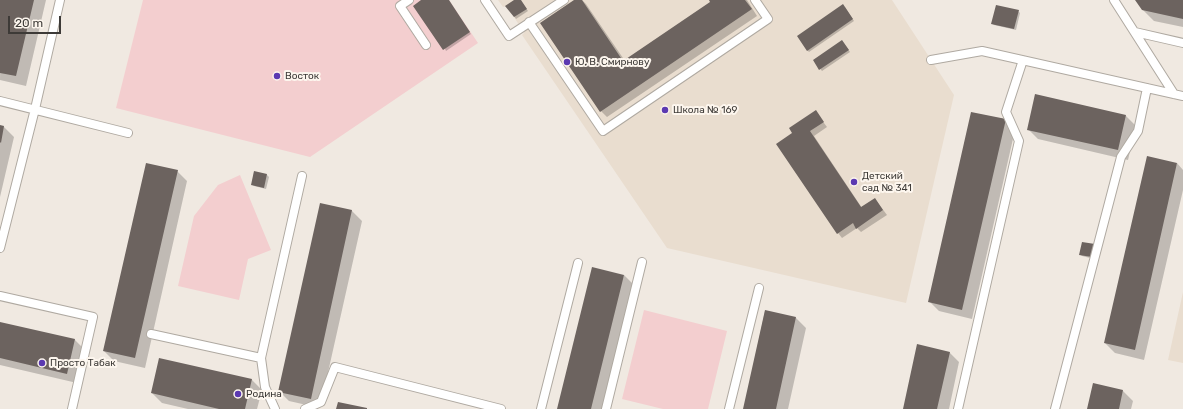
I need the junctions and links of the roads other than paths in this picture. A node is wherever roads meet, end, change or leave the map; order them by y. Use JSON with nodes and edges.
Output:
{"nodes":[{"id":1,"x":60,"y":0,"type":"edge"},
{"id":2,"x":409,"y":0,"type":"edge"},
{"id":3,"x":485,"y":0,"type":"edge"},
{"id":4,"x":564,"y":0,"type":"edge"},
{"id":5,"x":755,"y":0,"type":"edge"},
{"id":6,"x":1114,"y":0,"type":"edge"},
{"id":7,"x":529,"y":22,"type":"junction"},
{"id":8,"x":1135,"y":32,"type":"junction"},
{"id":9,"x":1183,"y":43,"type":"edge"},
{"id":10,"x":426,"y":45,"type":"dead end"},
{"id":11,"x":931,"y":60,"type":"dead end"},
{"id":12,"x":1022,"y":60,"type":"junction"},
{"id":13,"x":1147,"y":88,"type":"junction"},
{"id":14,"x":1174,"y":94,"type":"junction"},
{"id":15,"x":1183,"y":96,"type":"edge"},
{"id":16,"x":0,"y":101,"type":"edge"},
{"id":17,"x":35,"y":110,"type":"junction"},
{"id":18,"x":128,"y":133,"type":"dead end"},
{"id":19,"x":302,"y":176,"type":"dead end"},
{"id":20,"x":0,"y":248,"type":"edge"},
{"id":21,"x":642,"y":262,"type":"dead end"},
{"id":22,"x":578,"y":263,"type":"dead end"},
{"id":23,"x":759,"y":288,"type":"dead end"},
{"id":24,"x":0,"y":296,"type":"edge"},
{"id":25,"x":150,"y":334,"type":"dead end"},
{"id":26,"x":261,"y":358,"type":"junction"},
{"id":27,"x":72,"y":409,"type":"edge"},
{"id":28,"x":275,"y":409,"type":"edge"},
{"id":29,"x":305,"y":409,"type":"edge"},
{"id":30,"x":501,"y":409,"type":"edge"},
{"id":31,"x":541,"y":409,"type":"edge"},
{"id":32,"x":606,"y":409,"type":"edge"},
{"id":33,"x":729,"y":409,"type":"edge"},
{"id":34,"x":958,"y":409,"type":"edge"},
{"id":35,"x":1056,"y":409,"type":"edge"}],
"edges":[{"from":1,"to":17,"type":"lane"},
{"from":2,"to":10,"type":"lane"},
{"from":3,"to":7,"type":"lane"},
{"from":4,"to":7,"type":"lane"},
{"from":5,"to":7,"type":"lane"},
{"from":6,"to":8,"type":"lane"},
{"from":8,"to":9,"type":"lane"},
{"from":8,"to":14,"type":"lane"},
{"from":11,"to":12,"type":"lane"},
{"from":12,"to":13,"type":"lane"},
{"from":12,"to":34,"type":"lane"},
{"from":13,"to":14,"type":"lane"},
{"from":13,"to":35,"type":"lane"},
{"from":14,"to":15,"type":"lane"},
{"from":16,"to":17,"type":"lane"},
{"from":17,"to":18,"type":"lane"},
{"from":17,"to":20,"type":"lane"},
{"from":19,"to":26,"type":"lane"},
{"from":21,"to":32,"type":"lane"},
{"from":22,"to":31,"type":"lane"},
{"from":23,"to":33,"type":"lane"},
{"from":24,"to":27,"type":"lane"},
{"from":25,"to":26,"type":"lane"},
{"from":26,"to":28,"type":"lane"},
{"from":29,"to":30,"type":"lane"}]}
